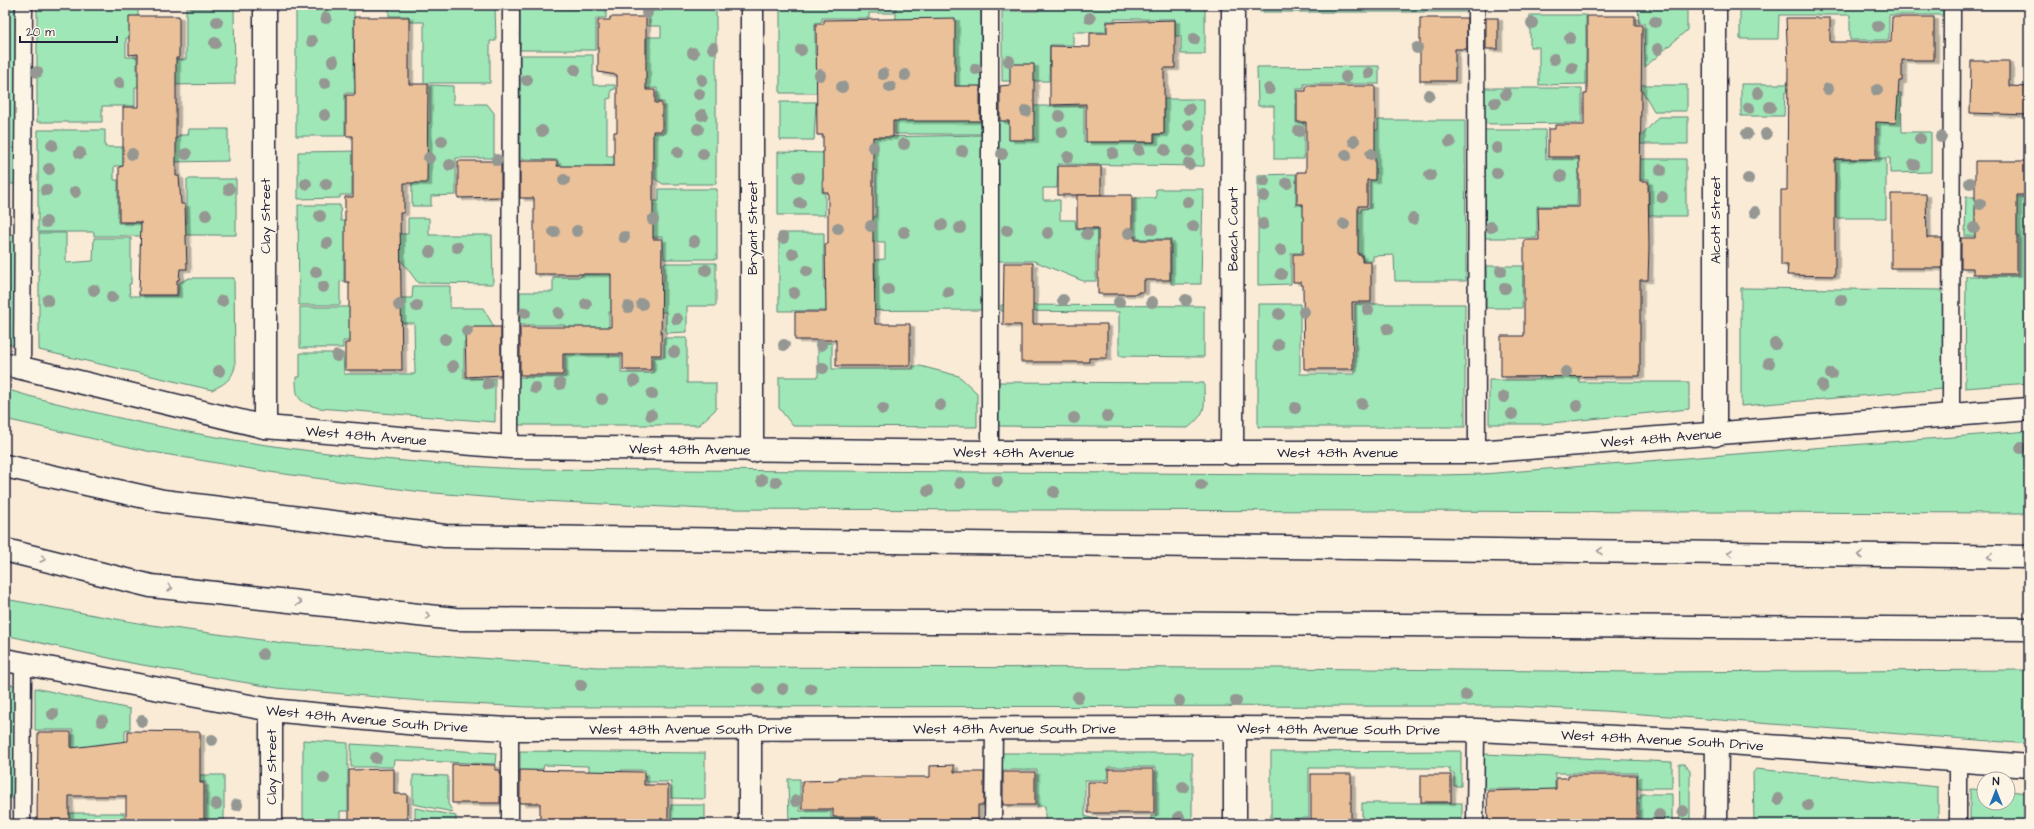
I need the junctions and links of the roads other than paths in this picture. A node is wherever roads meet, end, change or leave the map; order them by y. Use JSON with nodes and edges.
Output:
{"nodes":[{"id":1,"x":24,"y":5,"type":"edge"},
{"id":2,"x":265,"y":5,"type":"edge"},
{"id":3,"x":510,"y":5,"type":"edge"},
{"id":4,"x":752,"y":5,"type":"edge"},
{"id":5,"x":990,"y":5,"type":"edge"},
{"id":6,"x":1233,"y":5,"type":"edge"},
{"id":7,"x":1476,"y":5,"type":"edge"},
{"id":8,"x":1715,"y":5,"type":"edge"},
{"id":9,"x":1952,"y":5,"type":"edge"},
{"id":10,"x":14,"y":367,"type":"edge"},
{"id":11,"x":2029,"y":409,"type":"edge"},
{"id":12,"x":1951,"y":415,"type":"junction"},
{"id":13,"x":265,"y":427,"type":"junction"},
{"id":14,"x":1715,"y":435,"type":"junction"},
{"id":15,"x":510,"y":447,"type":"junction"},
{"id":16,"x":752,"y":451,"type":"junction"},
{"id":17,"x":990,"y":452,"type":"junction"},
{"id":18,"x":1477,"y":452,"type":"junction"},
{"id":19,"x":1232,"y":454,"type":"junction"},
{"id":20,"x":5,"y":466,"type":"edge"},
{"id":21,"x":5,"y":550,"type":"edge"},
{"id":22,"x":2029,"y":557,"type":"edge"},
{"id":23,"x":2029,"y":630,"type":"edge"},
{"id":24,"x":14,"y":662,"type":"edge"},
{"id":25,"x":271,"y":710,"type":"junction"},
{"id":26,"x":750,"y":728,"type":"junction"},
{"id":27,"x":994,"y":728,"type":"junction"},
{"id":28,"x":1235,"y":728,"type":"junction"},
{"id":29,"x":510,"y":729,"type":"junction"},
{"id":30,"x":1476,"y":730,"type":"junction"},
{"id":31,"x":1717,"y":742,"type":"junction"},
{"id":32,"x":1958,"y":761,"type":"junction"},
{"id":33,"x":2029,"y":766,"type":"edge"},
{"id":34,"x":22,"y":824,"type":"edge"},
{"id":35,"x":271,"y":824,"type":"edge"},
{"id":36,"x":510,"y":824,"type":"edge"},
{"id":37,"x":750,"y":824,"type":"edge"},
{"id":38,"x":993,"y":824,"type":"edge"},
{"id":39,"x":1235,"y":824,"type":"edge"},
{"id":40,"x":1475,"y":824,"type":"edge"},
{"id":41,"x":1716,"y":824,"type":"edge"},
{"id":42,"x":1958,"y":824,"type":"edge"}],
"edges":[{"from":1,"to":10,"type":"lane"},
{"from":2,"to":13,"type":"main road","name":"Clay Street"},
{"from":3,"to":15,"type":"lane"},
{"from":4,"to":16,"type":"main road","name":"Bryant Street"},
{"from":5,"to":17,"type":"lane"},
{"from":6,"to":19,"type":"main road","name":"Beach Court"},
{"from":7,"to":18,"type":"lane"},
{"from":8,"to":14,"type":"main road","name":"Alcott Street"},
{"from":9,"to":12,"type":"lane"},
{"from":10,"to":13,"type":"main road","name":"West 48th Avenue"},
{"from":11,"to":12,"type":"main road","name":"West 48th Avenue"},
{"from":12,"to":14,"type":"main road","name":"West 48th Avenue"},
{"from":13,"to":15,"type":"main road","name":"West 48th Avenue"},
{"from":14,"to":18,"type":"main road","name":"West 48th Avenue"},
{"from":15,"to":16,"type":"main road","name":"West 48th Avenue"},
{"from":16,"to":17,"type":"main road","name":"West 48th Avenue"},
{"from":17,"to":19,"type":"main road","name":"West 48th Avenue"},
{"from":18,"to":19,"type":"main road","name":"West 48th Avenue"},
{"from":22,"to":20,"type":"main road","one_way":true},
{"from":21,"to":23,"type":"main road","one_way":true},
{"from":24,"to":25,"type":"main road","name":"West 48th Avenue South Drive"},
{"from":24,"to":34,"type":"lane"},
{"from":25,"to":29,"type":"main road","name":"West 48th Avenue South Drive"},
{"from":25,"to":35,"type":"main road","name":"Clay Street"},
{"from":26,"to":27,"type":"main road","name":"West 48th Avenue South Drive"},
{"from":26,"to":29,"type":"main road","name":"West 48th Avenue South Drive"},
{"from":26,"to":37,"type":"main road"},
{"from":27,"to":28,"type":"main road","name":"West 48th Avenue South Drive"},
{"from":27,"to":38,"type":"lane"},
{"from":28,"to":30,"type":"main road","name":"West 48th Avenue South Drive"},
{"from":28,"to":39,"type":"main road"},
{"from":29,"to":36,"type":"lane"},
{"from":30,"to":31,"type":"main road","name":"West 48th Avenue South Drive"},
{"from":30,"to":40,"type":"lane"},
{"from":31,"to":32,"type":"main road","name":"West 48th Avenue South Drive"},
{"from":31,"to":41,"type":"main road"},
{"from":32,"to":33,"type":"main road","name":"West 48th Avenue South Drive"},
{"from":32,"to":42,"type":"lane"}]}
